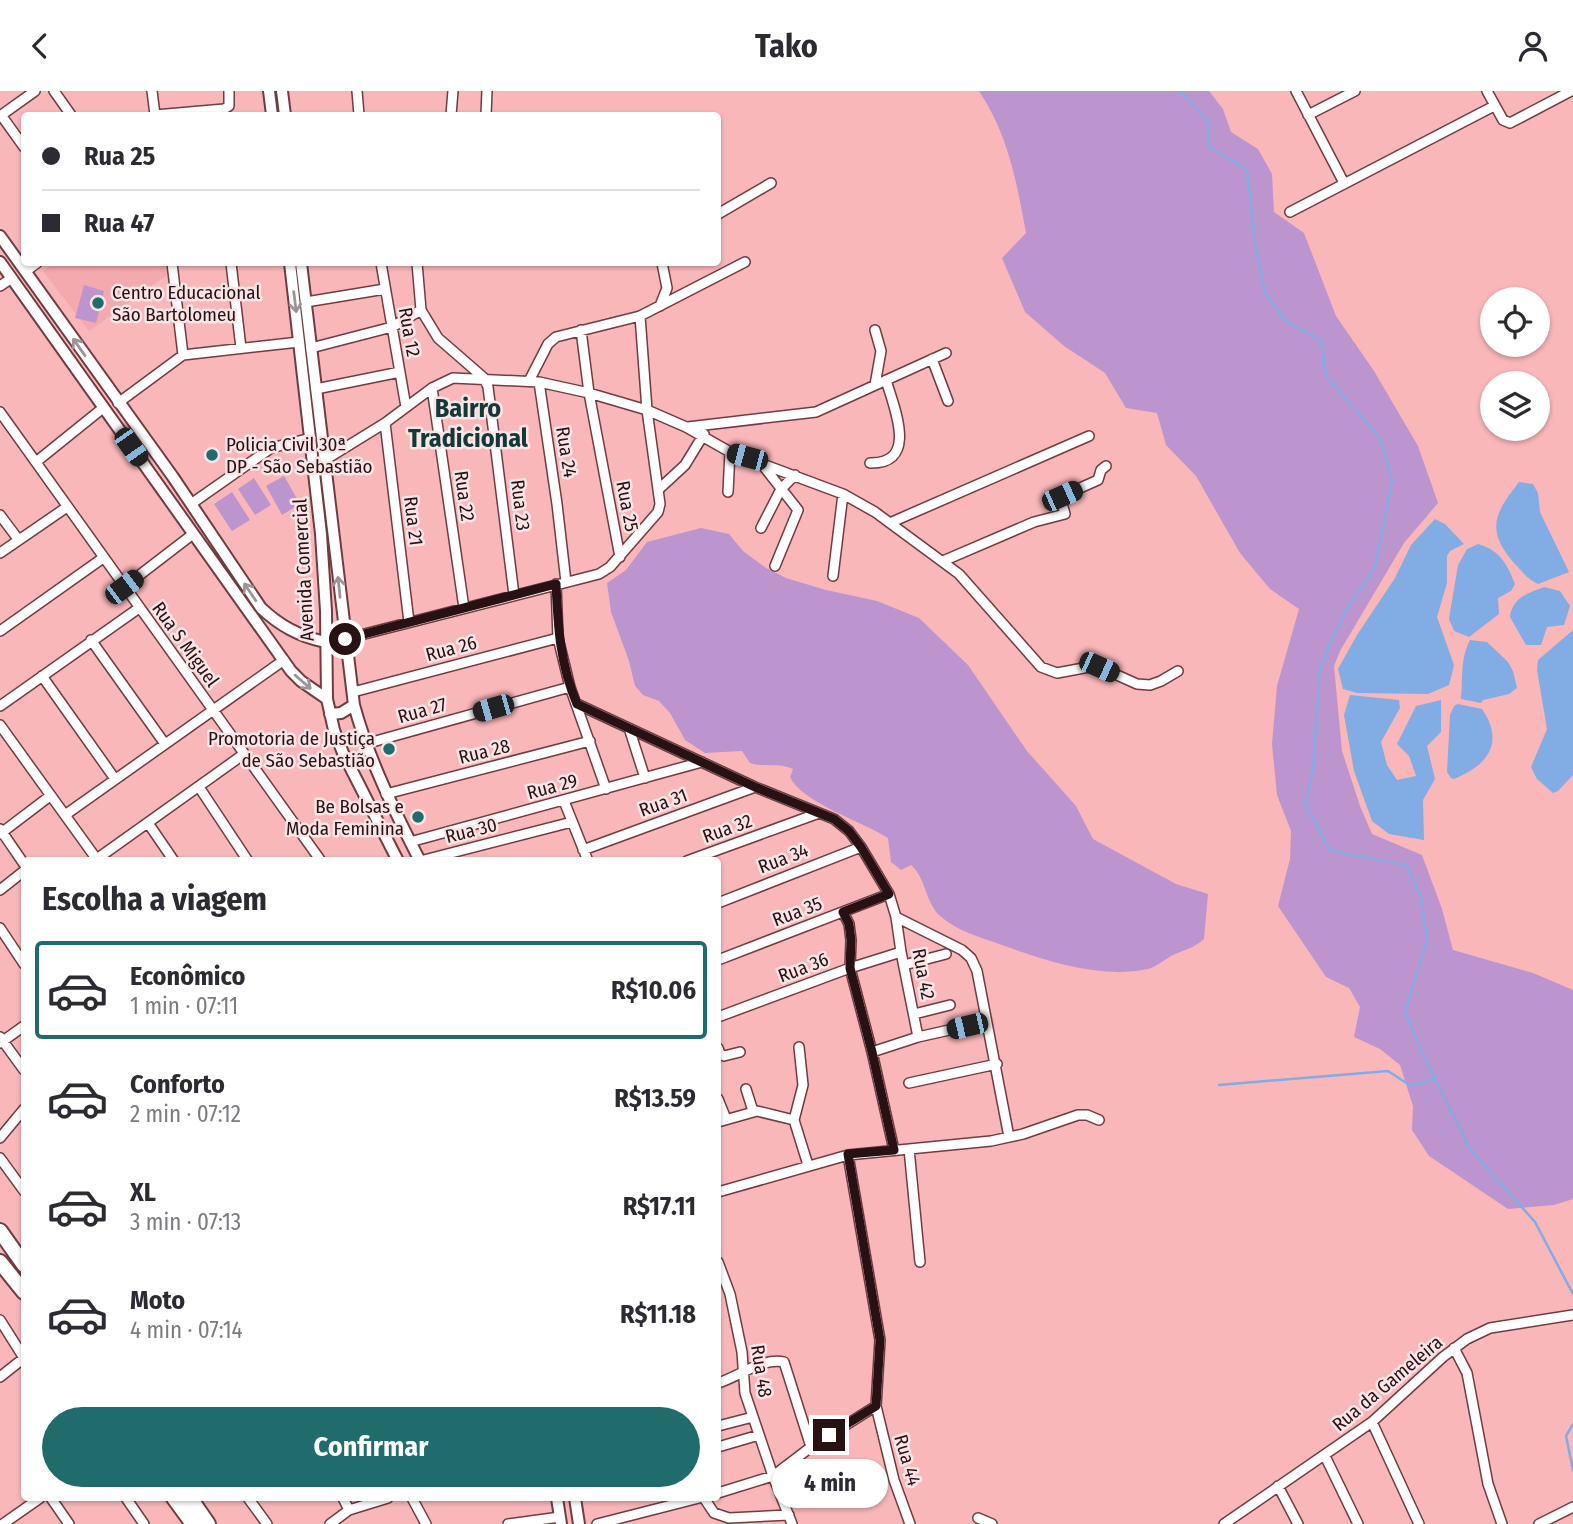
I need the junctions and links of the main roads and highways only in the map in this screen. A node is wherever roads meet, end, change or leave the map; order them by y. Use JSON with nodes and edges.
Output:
{"nodes":[{"id":1,"x":0,"y":1231,"type":"edge"},
{"id":2,"x":21,"y":1260,"type":"edge"},
{"id":3,"x":21,"y":1262,"type":"edge"},
{"id":4,"x":2,"y":1265,"type":"edge"},
{"id":5,"x":21,"y":1288,"type":"edge"},
{"id":6,"x":176,"y":1501,"type":"edge"},
{"id":7,"x":192,"y":1501,"type":"edge"},
{"id":8,"x":192,"y":1524,"type":"edge"},
{"id":9,"x":208,"y":1524,"type":"edge"}],
"edges":[{"from":1,"to":2,"type":"main road"},
{"from":3,"to":4,"type":"main road"},
{"from":4,"to":5,"type":"main road"},
{"from":6,"to":8,"type":"main road"},
{"from":7,"to":9,"type":"main road"}]}
